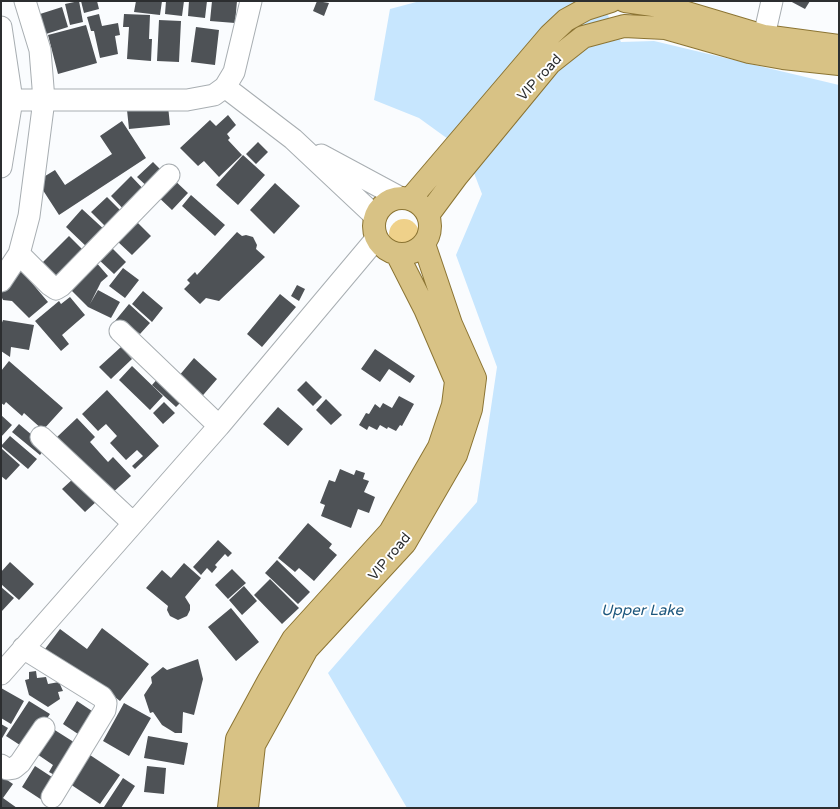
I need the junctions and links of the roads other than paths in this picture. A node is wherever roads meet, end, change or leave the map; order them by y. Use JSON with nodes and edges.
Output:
{"nodes":[{"id":1,"x":25,"y":1,"type":"edge"},
{"id":2,"x":251,"y":1,"type":"edge"},
{"id":3,"x":625,"y":1,"type":"edge"},
{"id":4,"x":772,"y":1,"type":"edge"},
{"id":5,"x":608,"y":2,"type":"edge"},
{"id":6,"x":1,"y":27,"type":"edge"},
{"id":7,"x":764,"y":36,"type":"junction"},
{"id":8,"x":839,"y":46,"type":"edge"},
{"id":9,"x":839,"y":64,"type":"edge"},
{"id":10,"x":225,"y":87,"type":"junction"},
{"id":11,"x":6,"y":100,"type":"edge"},
{"id":12,"x":44,"y":100,"type":"junction"},
{"id":13,"x":292,"y":139,"type":"junction"},
{"id":14,"x":1,"y":167,"type":"edge"},
{"id":15,"x":449,"y":169,"type":"junction"},
{"id":16,"x":169,"y":175,"type":"dead end"},
{"id":17,"x":405,"y":198,"type":"junction"},
{"id":18,"x":428,"y":215,"type":"junction"},
{"id":19,"x":375,"y":216,"type":"junction"},
{"id":20,"x":376,"y":239,"type":"junction"},
{"id":21,"x":424,"y":244,"type":"junction"},
{"id":22,"x":18,"y":254,"type":"junction"},
{"id":23,"x":397,"y":254,"type":"junction"},
{"id":24,"x":1,"y":281,"type":"edge"},
{"id":25,"x":120,"y":331,"type":"dead end"},
{"id":26,"x":219,"y":426,"type":"junction"},
{"id":27,"x":41,"y":438,"type":"dead end"},
{"id":28,"x":133,"y":523,"type":"junction"},
{"id":29,"x":23,"y":648,"type":"junction"},
{"id":30,"x":1,"y":674,"type":"edge"},
{"id":31,"x":44,"y":728,"type":"dead end"},
{"id":32,"x":1,"y":765,"type":"edge"},
{"id":33,"x":52,"y":797,"type":"dead end"},
{"id":34,"x":229,"y":808,"type":"edge"},
{"id":35,"x":247,"y":808,"type":"edge"}],
"edges":[{"from":1,"to":12,"type":"street"},
{"from":2,"to":10,"type":"street"},
{"from":3,"to":7,"type":"main road"},
{"from":4,"to":7,"type":"street"},
{"from":5,"to":15,"type":"main road","name":"VIP road"},
{"from":6,"to":11,"type":"street"},
{"from":7,"to":8,"type":"main road"},
{"from":9,"to":15,"type":"main road","name":"VIP road"},
{"from":10,"to":12,"type":"street"},
{"from":10,"to":13,"type":"street"},
{"from":11,"to":12,"type":"street"},
{"from":11,"to":14,"type":"street"},
{"from":12,"to":22,"type":"street"},
{"from":13,"to":17,"type":"street"},
{"from":13,"to":19,"type":"street"},
{"from":15,"to":17,"type":"main road","name":"VIP road"},
{"from":15,"to":18,"type":"main road","name":"VIP road"},
{"from":16,"to":22,"type":"street"},
{"from":17,"to":18,"type":"main road"},
{"from":17,"to":19,"type":"main road","name":"VIP road"},
{"from":18,"to":21,"type":"main road"},
{"from":19,"to":20,"type":"main road"},
{"from":20,"to":23,"type":"main road"},
{"from":20,"to":26,"type":"street"},
{"from":21,"to":23,"type":"main road"},
{"from":21,"to":35,"type":"main road","name":"VIP road"},
{"from":22,"to":24,"type":"street"},
{"from":23,"to":34,"type":"main road","name":"VIP road"},
{"from":25,"to":26,"type":"street"},
{"from":26,"to":28,"type":"street"},
{"from":27,"to":28,"type":"street"},
{"from":28,"to":29,"type":"street"},
{"from":29,"to":30,"type":"street"},
{"from":29,"to":33,"type":"street"},
{"from":31,"to":32,"type":"street"}]}
